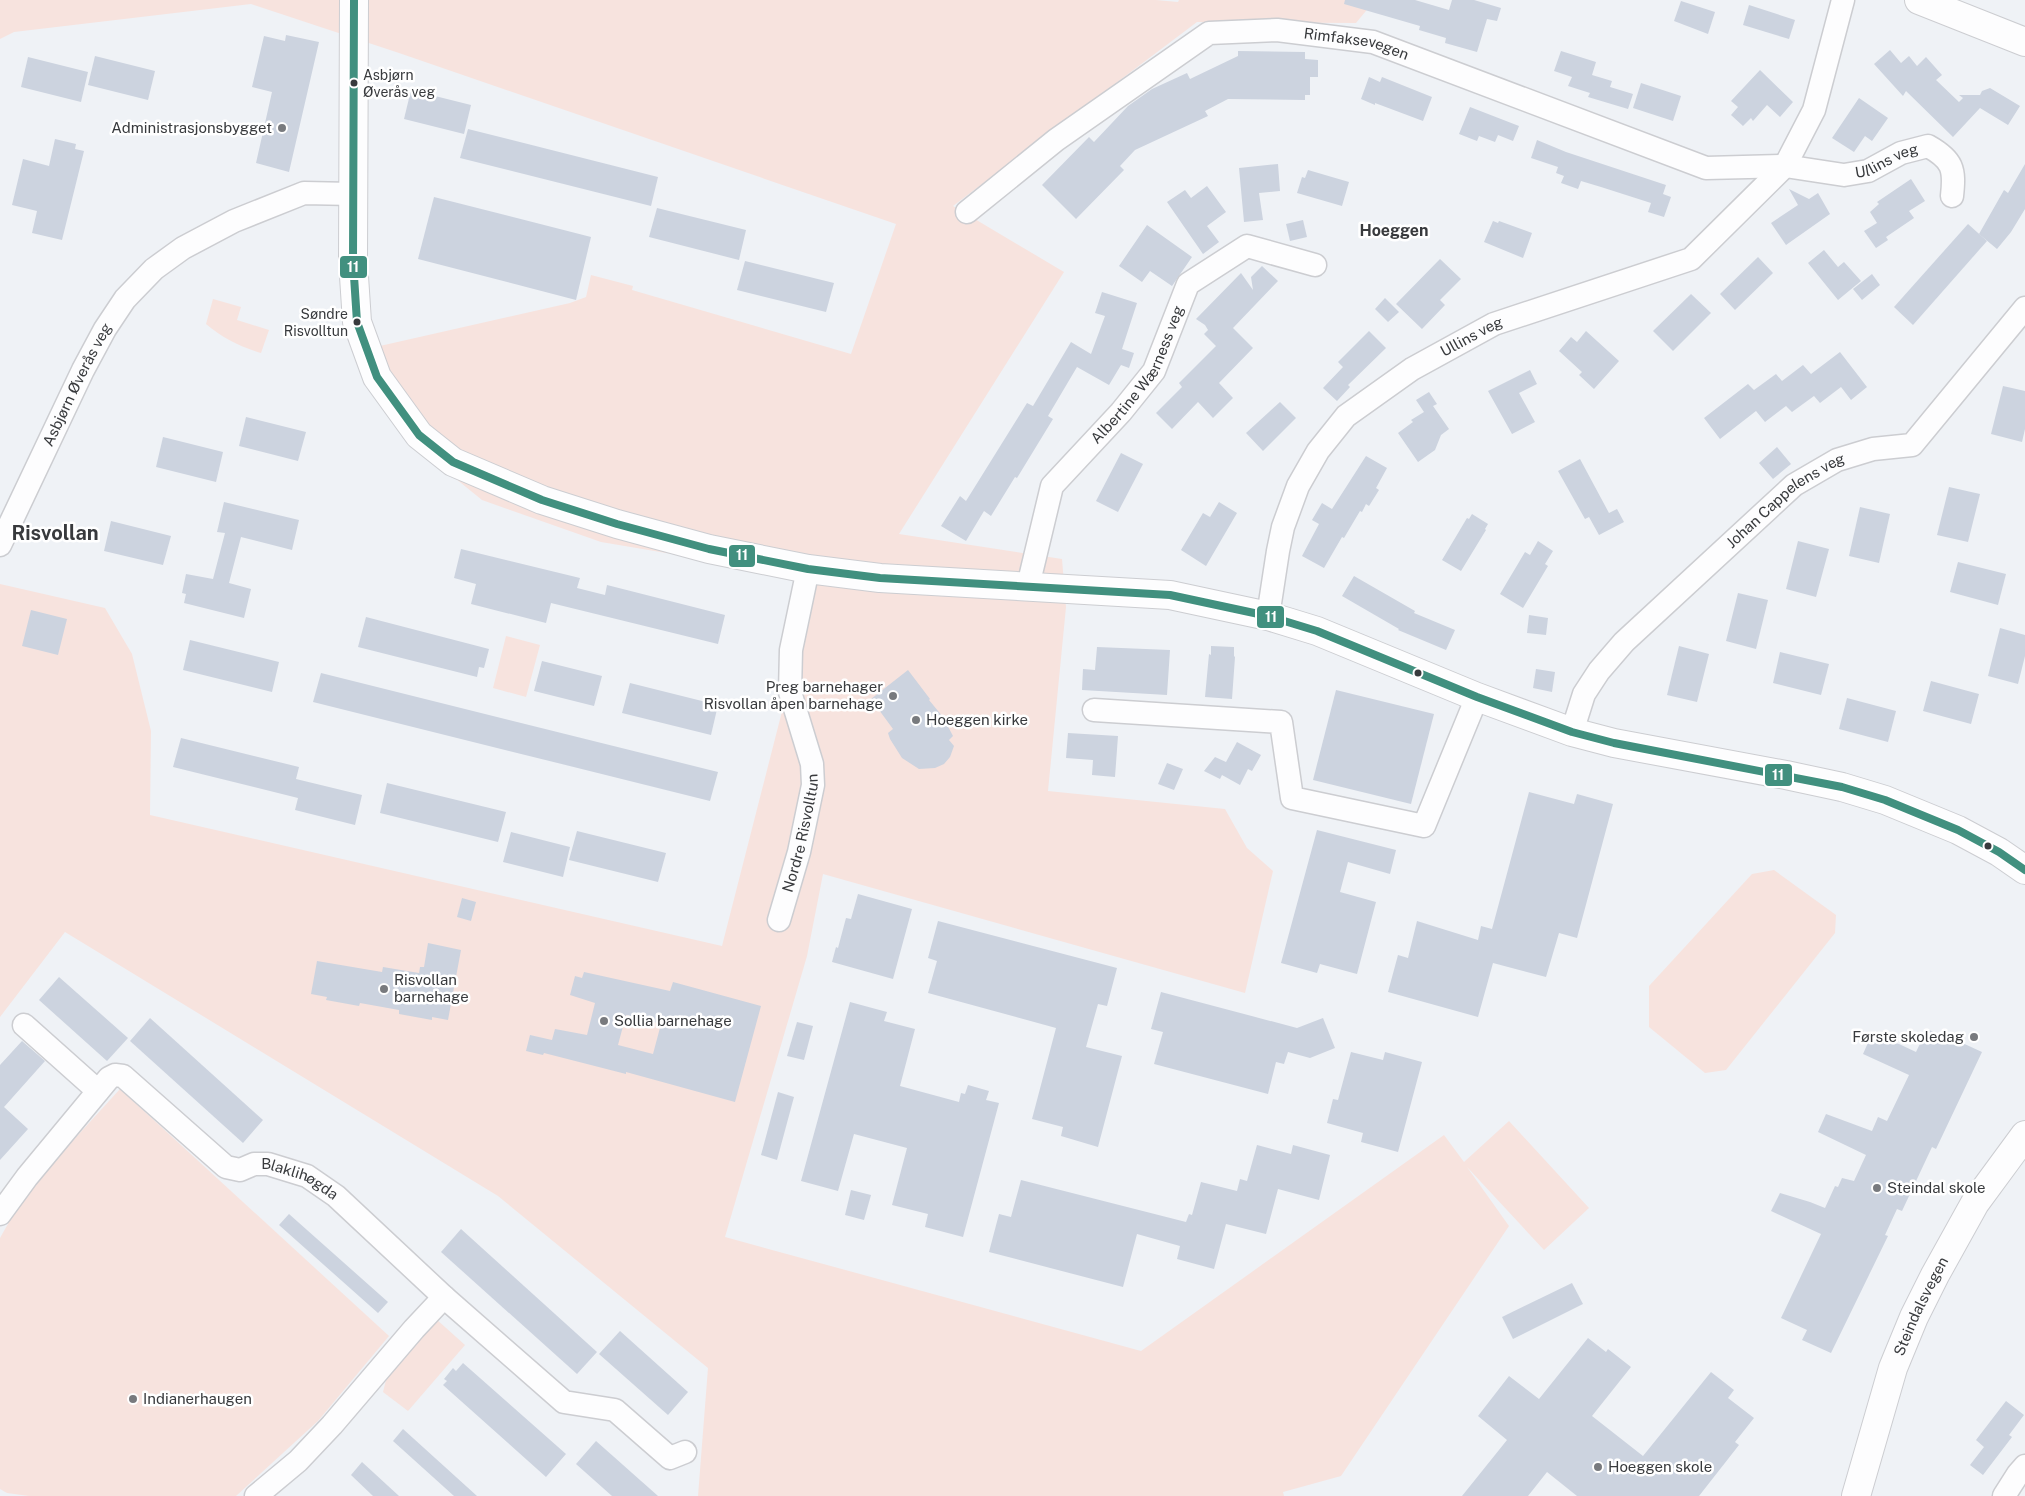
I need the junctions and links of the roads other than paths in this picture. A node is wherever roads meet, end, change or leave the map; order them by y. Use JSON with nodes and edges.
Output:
{"nodes":[{"id":1,"x":354,"y":0,"type":"edge"},
{"id":2,"x":1843,"y":0,"type":"edge"},
{"id":3,"x":1920,"y":0,"type":"edge"},
{"id":4,"x":2025,"y":42,"type":"edge"},
{"id":5,"x":1785,"y":166,"type":"junction"},
{"id":6,"x":353,"y":194,"type":"junction"},
{"id":7,"x":1952,"y":196,"type":"dead end"},
{"id":8,"x":967,"y":212,"type":"dead end"},
{"id":9,"x":1315,"y":265,"type":"dead end"},
{"id":10,"x":2025,"y":308,"type":"edge"},
{"id":11,"x":0,"y":545,"type":"edge"},
{"id":12,"x":808,"y":569,"type":"junction"},
{"id":13,"x":1028,"y":586,"type":"junction"},
{"id":14,"x":1268,"y":616,"type":"junction"},
{"id":15,"x":1477,"y":697,"type":"junction"},
{"id":16,"x":1094,"y":710,"type":"dead end"},
{"id":17,"x":1572,"y":732,"type":"junction"},
{"id":18,"x":2025,"y":870,"type":"edge"},
{"id":19,"x":779,"y":920,"type":"dead end"},
{"id":20,"x":24,"y":1025,"type":"dead end"},
{"id":21,"x":98,"y":1091,"type":"junction"},
{"id":22,"x":2025,"y":1135,"type":"edge"},
{"id":23,"x":0,"y":1214,"type":"edge"},
{"id":24,"x":444,"y":1297,"type":"junction"},
{"id":25,"x":685,"y":1452,"type":"dead end"},
{"id":26,"x":2025,"y":1466,"type":"edge"},
{"id":27,"x":256,"y":1496,"type":"edge"},
{"id":28,"x":1856,"y":1496,"type":"edge"},
{"id":29,"x":2004,"y":1496,"type":"edge"}],
"edges":[{"from":1,"to":6,"type":"street"},
{"from":2,"to":5,"type":"street","name":"Ullins veg"},
{"from":3,"to":4,"type":"street"},
{"from":5,"to":7,"type":"street","name":"Ullins veg"},
{"from":5,"to":8,"type":"street","name":"Rimfaksevegen"},
{"from":5,"to":14,"type":"street","name":"Ullins veg"},
{"from":6,"to":11,"type":"street","name":"Asbjørn Øverås veg"},
{"from":6,"to":12,"type":"street"},
{"from":9,"to":13,"type":"street","name":"Albertine Wærness veg"},
{"from":10,"to":17,"type":"street","name":"Johan Cappelens veg"},
{"from":12,"to":13,"type":"street"},
{"from":12,"to":19,"type":"street","name":"Nordre Risvolltun"},
{"from":13,"to":14,"type":"street"},
{"from":14,"to":15,"type":"street"},
{"from":15,"to":16,"type":"street"},
{"from":15,"to":17,"type":"street"},
{"from":17,"to":18,"type":"street"},
{"from":20,"to":21,"type":"street"},
{"from":21,"to":23,"type":"street","name":"Blaklihøgda"},
{"from":21,"to":24,"type":"street","name":"Blaklihøgda"},
{"from":22,"to":28,"type":"street","name":"Steindalsvegen"},
{"from":24,"to":25,"type":"street","name":"Blaklihøgda"},
{"from":24,"to":27,"type":"street"},
{"from":26,"to":29,"type":"street"}]}
